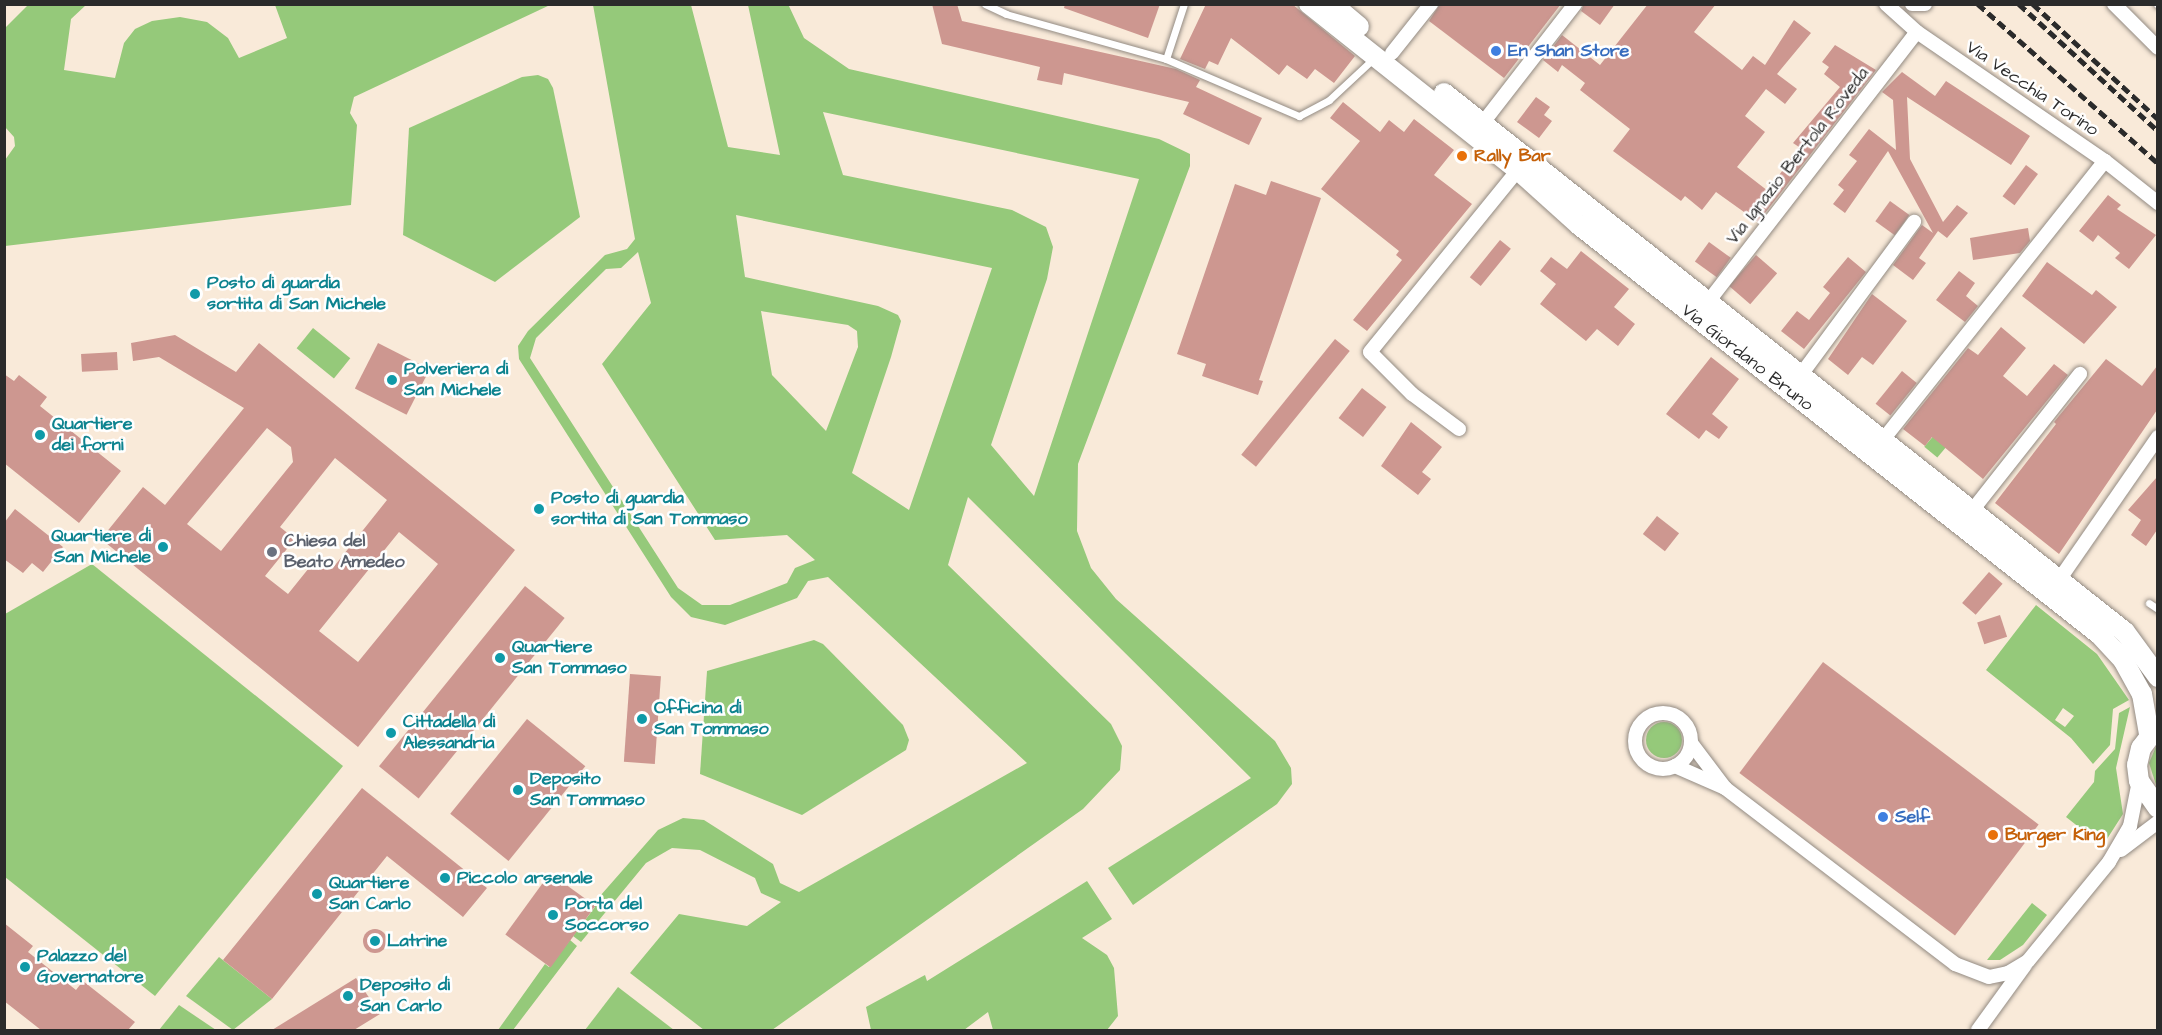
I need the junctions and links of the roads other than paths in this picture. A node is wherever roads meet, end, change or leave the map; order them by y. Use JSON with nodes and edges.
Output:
{"nodes":[{"id":1,"x":985,"y":4,"type":"edge"},
{"id":2,"x":1184,"y":4,"type":"edge"},
{"id":3,"x":1309,"y":4,"type":"edge"},
{"id":4,"x":1332,"y":4,"type":"edge"},
{"id":5,"x":1431,"y":4,"type":"edge"},
{"id":6,"x":1575,"y":4,"type":"edge"},
{"id":7,"x":1886,"y":4,"type":"edge"},
{"id":8,"x":1912,"y":4,"type":"edge"},
{"id":9,"x":1925,"y":4,"type":"edge"},
{"id":10,"x":2114,"y":4,"type":"edge"},
{"id":11,"x":1917,"y":32,"type":"junction"},
{"id":12,"x":2157,"y":48,"type":"edge"},
{"id":13,"x":1385,"y":55,"type":"junction"},
{"id":14,"x":1166,"y":59,"type":"junction"},
{"id":15,"x":1482,"y":124,"type":"junction"},
{"id":16,"x":2105,"y":161,"type":"junction"},
{"id":17,"x":1518,"y":170,"type":"junction"},
{"id":18,"x":2157,"y":203,"type":"edge"},
{"id":19,"x":1914,"y":222,"type":"dead end"},
{"id":20,"x":1708,"y":302,"type":"junction"},
{"id":21,"x":2080,"y":374,"type":"dead end"},
{"id":22,"x":1800,"y":376,"type":"junction"},
{"id":23,"x":1459,"y":429,"type":"dead end"},
{"id":24,"x":2157,"y":437,"type":"edge"},
{"id":25,"x":1882,"y":441,"type":"junction"},
{"id":26,"x":1971,"y":512,"type":"junction"},
{"id":27,"x":2059,"y":580,"type":"junction"},
{"id":28,"x":2149,"y":603,"type":"dead end"},
{"id":29,"x":2157,"y":609,"type":"edge"},
{"id":30,"x":2157,"y":677,"type":"edge"},
{"id":31,"x":2153,"y":730,"type":"edge"},
{"id":32,"x":1691,"y":743,"type":"junction"},
{"id":33,"x":1675,"y":766,"type":"junction"},
{"id":34,"x":2139,"y":781,"type":"junction"},
{"id":35,"x":1725,"y":788,"type":"junction"},
{"id":36,"x":2157,"y":808,"type":"edge"},
{"id":37,"x":2157,"y":822,"type":"edge"},
{"id":38,"x":2114,"y":855,"type":"junction"},
{"id":39,"x":2028,"y":961,"type":"junction"},
{"id":40,"x":1978,"y":1030,"type":"edge"}],
"edges":[{"from":1,"to":14,"type":"lane"},
{"from":2,"to":14,"type":"lane"},
{"from":3,"to":13,"type":"main road","name":"Via Giordano Bruno"},
{"from":4,"to":13,"type":"main road","name":"Via Giordano Bruno"},
{"from":5,"to":13,"type":"street"},
{"from":6,"to":15,"type":"street"},
{"from":7,"to":11,"type":"street","name":"Via Vecchia Torino"},
{"from":8,"to":9,"type":"street"},
{"from":10,"to":12,"type":"street"},
{"from":11,"to":16,"type":"street","name":"Via Vecchia Torino"},
{"from":11,"to":20,"type":"street","name":"Via Ignazio Bertola Roveda"},
{"from":13,"to":14,"type":"lane"},
{"from":13,"to":15,"type":"main road","name":"Via Giordano Bruno"},
{"from":13,"to":17,"type":"main road","name":"Via Giordano Bruno"},
{"from":15,"to":20,"type":"main road","name":"Via Giordano Bruno"},
{"from":16,"to":18,"type":"street","name":"Via Vecchia Torino"},
{"from":16,"to":25,"type":"street"},
{"from":17,"to":23,"type":"street"},
{"from":17,"to":31,"type":"main road","name":"Via Giordano Bruno"},
{"from":19,"to":22,"type":"street"},
{"from":20,"to":22,"type":"main road","name":"Via Giordano Bruno"},
{"from":21,"to":26,"type":"street"},
{"from":22,"to":25,"type":"main road","name":"Via Giordano Bruno"},
{"from":24,"to":27,"type":"street"},
{"from":25,"to":26,"type":"main road","name":"Via Giordano Bruno"},
{"from":26,"to":27,"type":"main road","name":"Via Giordano Bruno"},
{"from":27,"to":30,"type":"main road","name":"Via Giordano Bruno"},
{"from":28,"to":29,"type":"lane"},
{"from":31,"to":34,"type":"main road","name":"Via Giordano Bruno"},
{"from":32,"to":33,"type":"street"},
{"from":32,"to":33,"type":"street"},
{"from":32,"to":35,"type":"street"},
{"from":33,"to":35,"type":"street"},
{"from":34,"to":36,"type":"main road"},
{"from":34,"to":38,"type":"street"},
{"from":35,"to":39,"type":"street"},
{"from":37,"to":38,"type":"street"},
{"from":38,"to":39,"type":"street"},
{"from":39,"to":40,"type":"street"}]}
